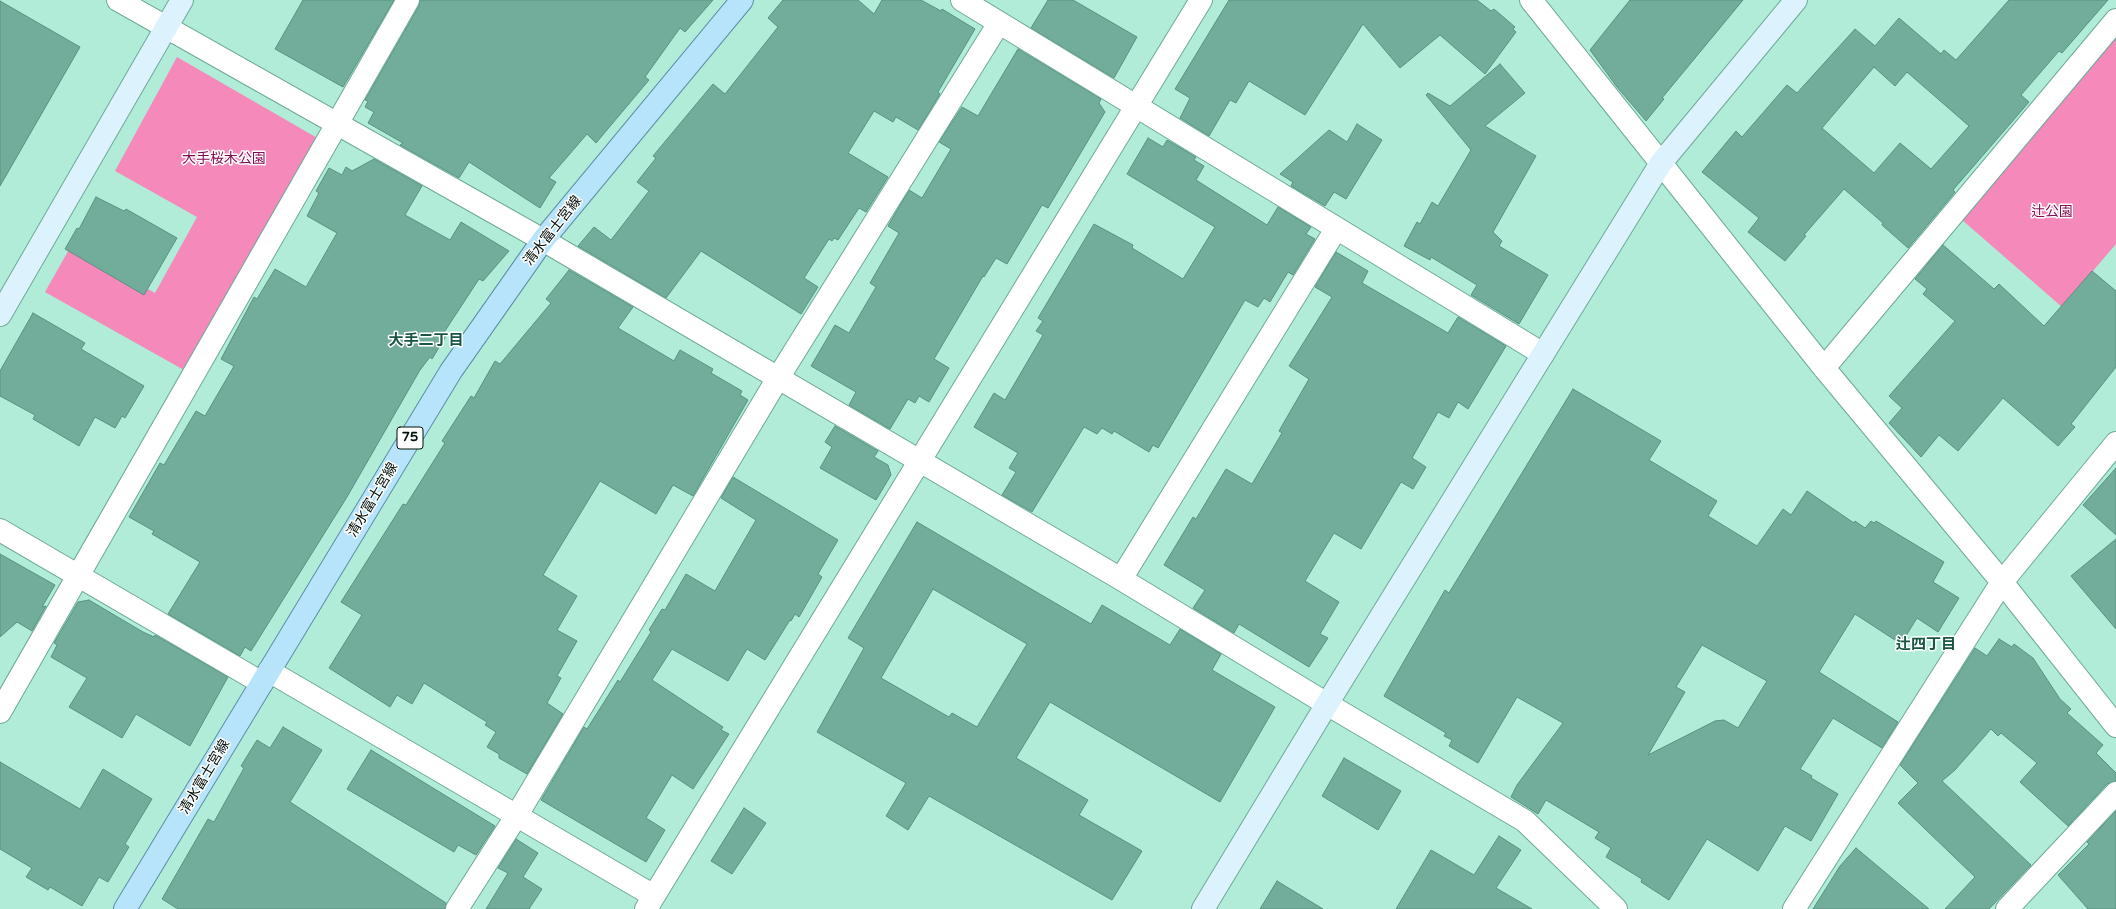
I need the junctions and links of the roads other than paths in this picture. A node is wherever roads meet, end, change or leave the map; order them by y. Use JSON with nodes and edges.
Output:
{"nodes":[{"id":1,"x":118,"y":0,"type":"edge"},
{"id":2,"x":182,"y":0,"type":"edge"},
{"id":3,"x":408,"y":0,"type":"edge"},
{"id":4,"x":742,"y":0,"type":"edge"},
{"id":5,"x":962,"y":0,"type":"edge"},
{"id":6,"x":1201,"y":0,"type":"edge"},
{"id":7,"x":1531,"y":0,"type":"edge"},
{"id":8,"x":1796,"y":0,"type":"edge"},
{"id":9,"x":2116,"y":20,"type":"edge"},
{"id":10,"x":999,"y":23,"type":"junction"},
{"id":11,"x":166,"y":27,"type":"junction"},
{"id":12,"x":1136,"y":106,"type":"junction"},
{"id":13,"x":337,"y":124,"type":"junction"},
{"id":14,"x":1661,"y":163,"type":"junction"},
{"id":15,"x":1336,"y":229,"type":"junction"},
{"id":16,"x":543,"y":240,"type":"junction"},
{"id":17,"x":0,"y":315,"type":"edge"},
{"id":18,"x":1542,"y":354,"type":"junction"},
{"id":19,"x":1824,"y":368,"type":"junction"},
{"id":20,"x":778,"y":378,"type":"junction"},
{"id":21,"x":2116,"y":443,"type":"edge"},
{"id":22,"x":920,"y":461,"type":"junction"},
{"id":23,"x":0,"y":530,"type":"edge"},
{"id":24,"x":80,"y":575,"type":"junction"},
{"id":25,"x":1120,"y":579,"type":"junction"},
{"id":26,"x":2002,"y":582,"type":"junction"},
{"id":27,"x":266,"y":677,"type":"junction"},
{"id":28,"x":1327,"y":704,"type":"junction"},
{"id":29,"x":0,"y":712,"type":"edge"},
{"id":30,"x":2116,"y":726,"type":"edge"},
{"id":31,"x":2116,"y":793,"type":"edge"},
{"id":32,"x":517,"y":815,"type":"junction"},
{"id":33,"x":650,"y":902,"type":"edge"},
{"id":34,"x":125,"y":909,"type":"edge"},
{"id":35,"x":457,"y":909,"type":"edge"},
{"id":36,"x":1203,"y":909,"type":"edge"},
{"id":37,"x":1616,"y":909,"type":"edge"},
{"id":38,"x":1794,"y":909,"type":"edge"},
{"id":39,"x":2007,"y":909,"type":"edge"}],
"edges":[{"from":1,"to":11,"type":"street"},
{"from":2,"to":11,"type":"street"},
{"from":3,"to":13,"type":"street"},
{"from":4,"to":16,"type":"main road","name":"清水富士宮線","number":"75"},
{"from":5,"to":10,"type":"street"},
{"from":6,"to":12,"type":"street"},
{"from":7,"to":14,"type":"street"},
{"from":8,"to":14,"type":"street"},
{"from":9,"to":19,"type":"street"},
{"from":10,"to":12,"type":"street"},
{"from":10,"to":20,"type":"street"},
{"from":11,"to":13,"type":"street"},
{"from":11,"to":17,"type":"street"},
{"from":12,"to":15,"type":"street"},
{"from":12,"to":22,"type":"street"},
{"from":13,"to":16,"type":"street"},
{"from":13,"to":24,"type":"street"},
{"from":14,"to":18,"type":"street"},
{"from":14,"to":19,"type":"street"},
{"from":15,"to":18,"type":"street"},
{"from":15,"to":25,"type":"street"},
{"from":16,"to":20,"type":"street"},
{"from":16,"to":27,"type":"main road","name":"清水富士宮線","number":"75"},
{"from":18,"to":28,"type":"street"},
{"from":19,"to":26,"type":"street"},
{"from":20,"to":22,"type":"street"},
{"from":20,"to":32,"type":"street"},
{"from":21,"to":26,"type":"street"},
{"from":22,"to":25,"type":"street"},
{"from":22,"to":33,"type":"street"},
{"from":23,"to":24,"type":"street"},
{"from":24,"to":27,"type":"street"},
{"from":24,"to":29,"type":"street"},
{"from":25,"to":28,"type":"street"},
{"from":26,"to":30,"type":"street"},
{"from":26,"to":38,"type":"street"},
{"from":27,"to":32,"type":"street"},
{"from":27,"to":34,"type":"main road","name":"清水富士宮線","number":"75"},
{"from":28,"to":36,"type":"street"},
{"from":28,"to":37,"type":"street"},
{"from":31,"to":39,"type":"street"},
{"from":32,"to":33,"type":"street"},
{"from":32,"to":35,"type":"street"}]}
